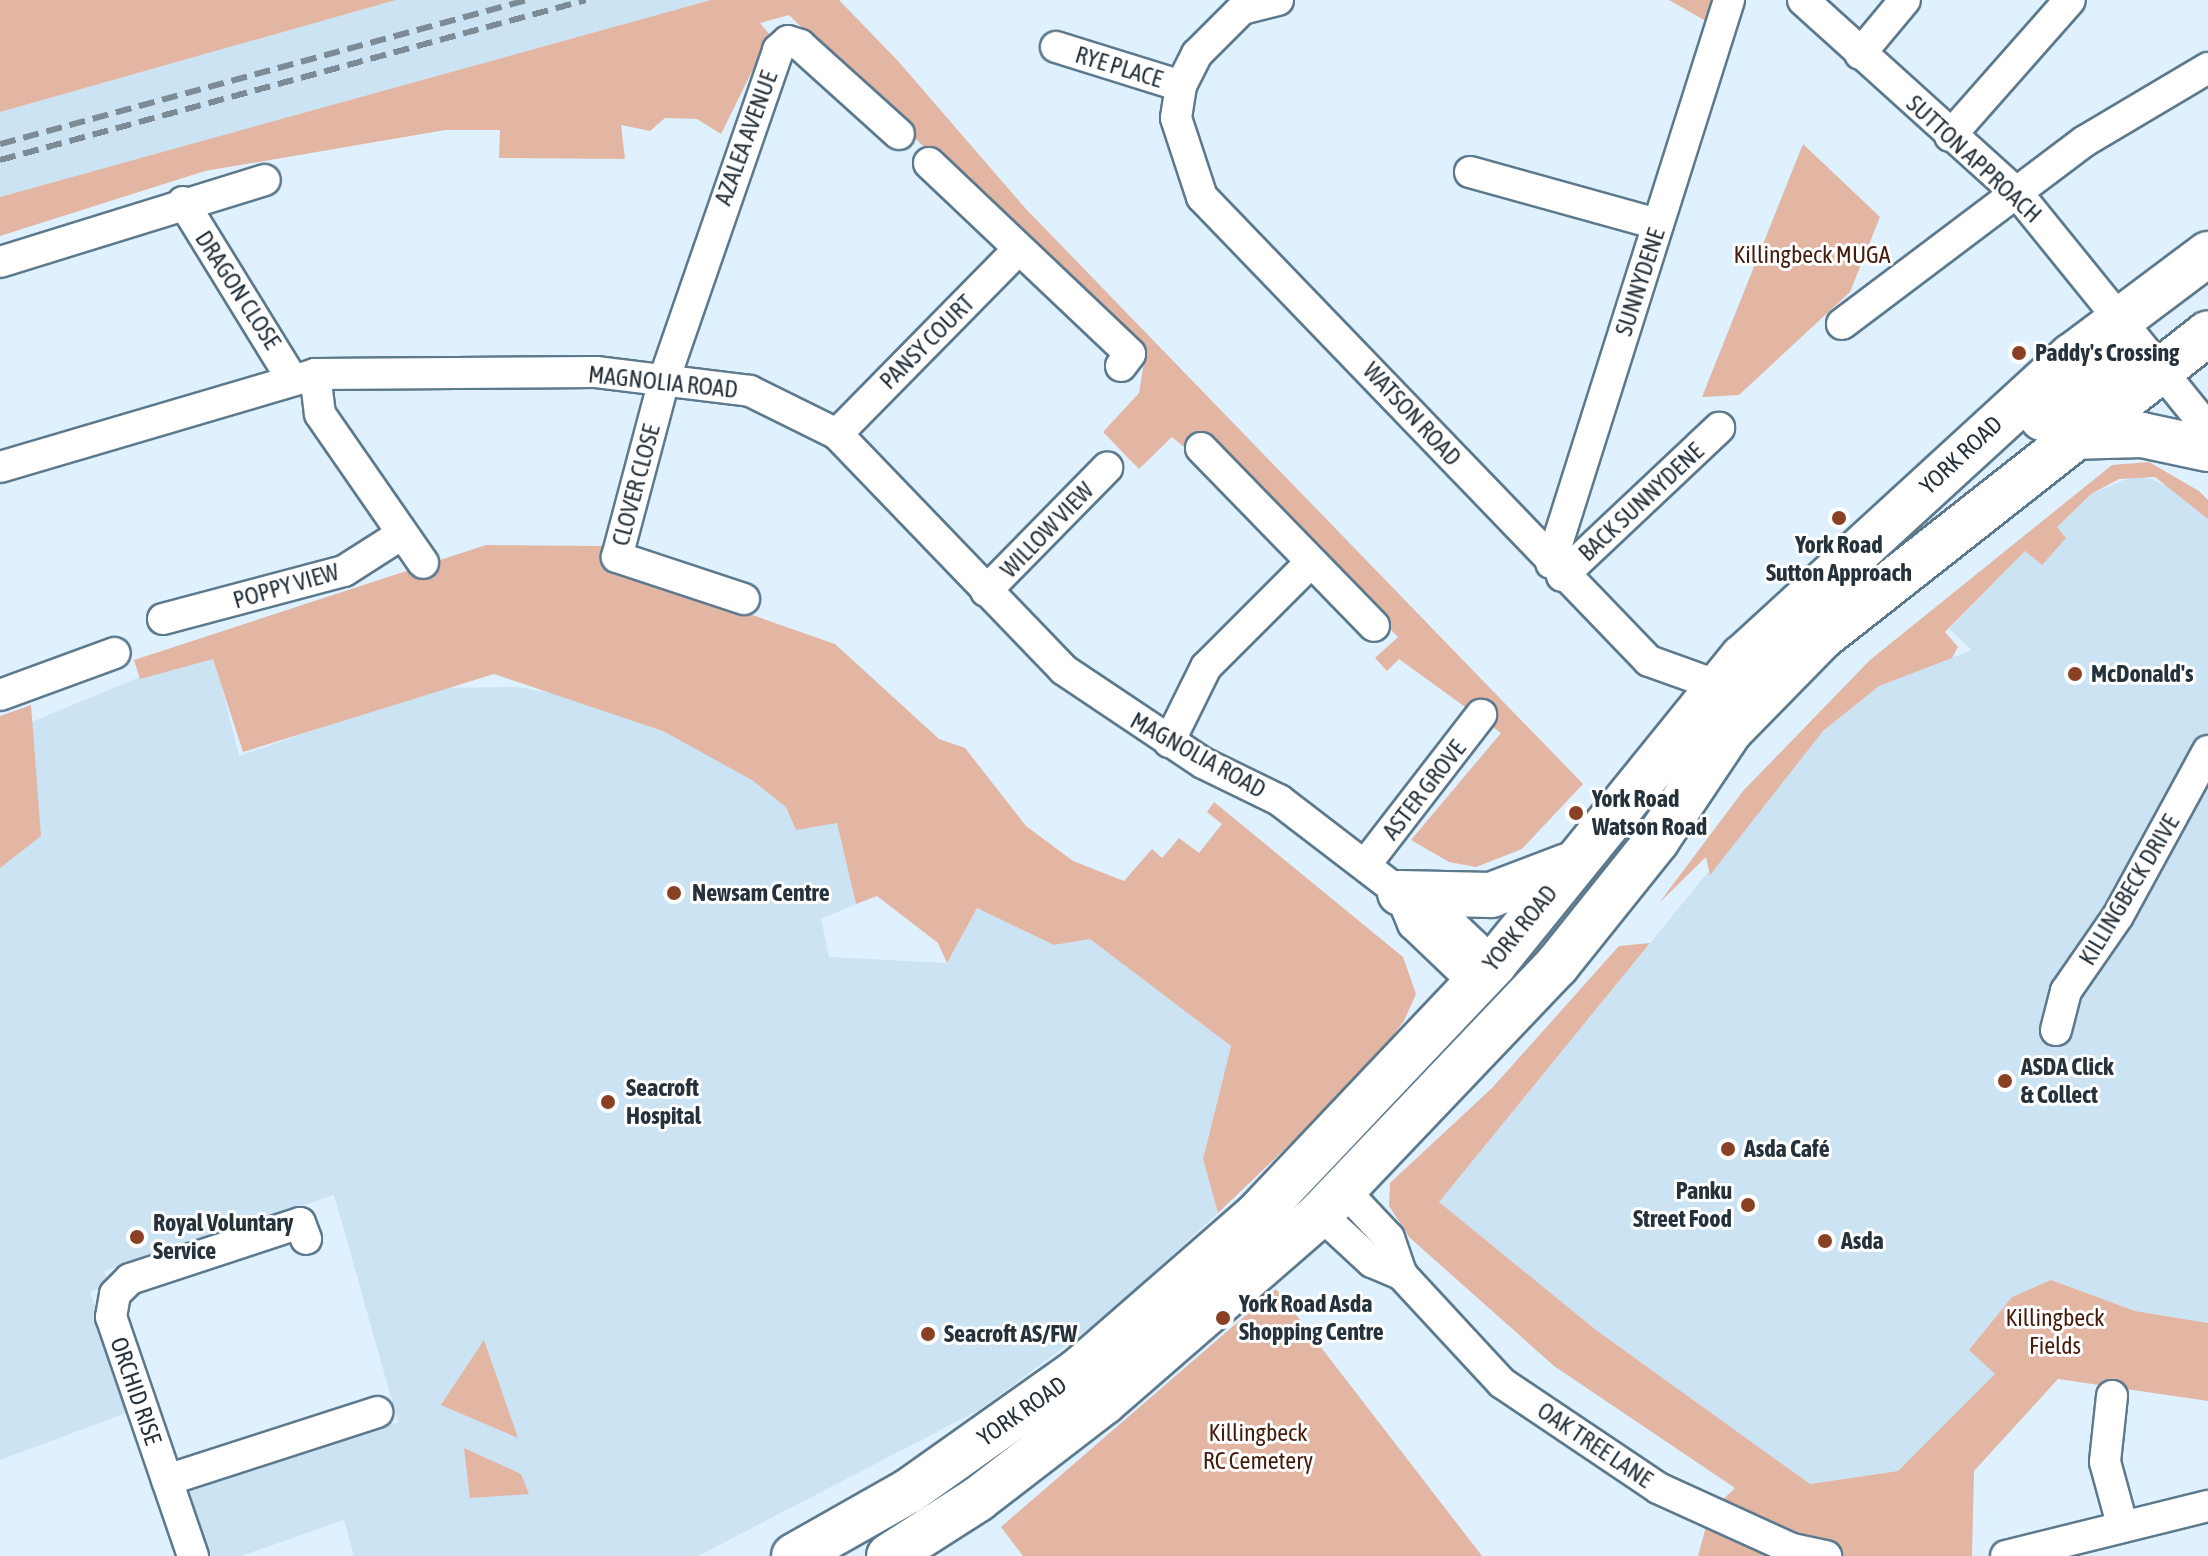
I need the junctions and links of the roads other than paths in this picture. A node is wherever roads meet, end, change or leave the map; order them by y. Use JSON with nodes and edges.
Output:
{"nodes":[{"id":1,"x":1278,"y":0,"type":"edge"},
{"id":2,"x":1729,"y":0,"type":"edge"},
{"id":3,"x":1803,"y":0,"type":"edge"},
{"id":4,"x":1905,"y":0,"type":"edge"},
{"id":5,"x":2070,"y":0,"type":"edge"},
{"id":6,"x":1056,"y":47,"type":"dead end"},
{"id":7,"x":1860,"y":54,"type":"junction"},
{"id":8,"x":2208,"y":68,"type":"edge"},
{"id":9,"x":1181,"y":86,"type":"junction"},
{"id":10,"x":899,"y":134,"type":"dead end"},
{"id":11,"x":1950,"y":136,"type":"junction"},
{"id":12,"x":929,"y":163,"type":"dead end"},
{"id":13,"x":1470,"y":172,"type":"dead end"},
{"id":14,"x":265,"y":180,"type":"dead end"},
{"id":15,"x":2018,"y":194,"type":"junction"},
{"id":16,"x":183,"y":202,"type":"junction"},
{"id":17,"x":1658,"y":224,"type":"junction"},
{"id":18,"x":1017,"y":251,"type":"junction"},
{"id":19,"x":2208,"y":254,"type":"edge"},
{"id":20,"x":0,"y":262,"type":"edge"},
{"id":21,"x":2121,"y":319,"type":"junction"},
{"id":22,"x":2208,"y":321,"type":"edge"},
{"id":23,"x":1842,"y":324,"type":"dead end"},
{"id":24,"x":2208,"y":333,"type":"edge"},
{"id":25,"x":1121,"y":366,"type":"dead end"},
{"id":26,"x":2160,"y":370,"type":"junction"},
{"id":27,"x":303,"y":376,"type":"junction"},
{"id":28,"x":665,"y":377,"type":"junction"},
{"id":29,"x":1719,"y":428,"type":"dead end"},
{"id":30,"x":2208,"y":429,"type":"edge"},
{"id":31,"x":837,"y":434,"type":"junction"},
{"id":32,"x":2070,"y":437,"type":"junction"},
{"id":33,"x":1201,"y":448,"type":"dead end"},
{"id":34,"x":2208,"y":449,"type":"edge"},
{"id":35,"x":0,"y":467,"type":"edge"},
{"id":36,"x":1107,"y":468,"type":"dead end"},
{"id":37,"x":1940,"y":476,"type":"junction"},
{"id":38,"x":402,"y":534,"type":"junction"},
{"id":39,"x":423,"y":563,"type":"dead end"},
{"id":40,"x":1310,"y":563,"type":"junction"},
{"id":41,"x":1557,"y":570,"type":"junction"},
{"id":42,"x":986,"y":591,"type":"junction"},
{"id":43,"x":744,"y":599,"type":"dead end"},
{"id":44,"x":163,"y":619,"type":"dead end"},
{"id":45,"x":1374,"y":626,"type":"dead end"},
{"id":46,"x":115,"y":653,"type":"dead end"},
{"id":47,"x":1719,"y":686,"type":"junction"},
{"id":48,"x":0,"y":695,"type":"edge"},
{"id":49,"x":1481,"y":715,"type":"dead end"},
{"id":50,"x":1169,"y":742,"type":"junction"},
{"id":51,"x":2208,"y":751,"type":"edge"},
{"id":52,"x":1572,"y":863,"type":"junction"},
{"id":53,"x":1365,"y":865,"type":"junction"},
{"id":54,"x":1400,"y":893,"type":"junction"},
{"id":55,"x":1483,"y":986,"type":"junction"},
{"id":56,"x":2056,"y":1030,"type":"dead end"},
{"id":57,"x":1299,"y":1173,"type":"junction"},
{"id":58,"x":1332,"y":1201,"type":"junction"},
{"id":59,"x":306,"y":1239,"type":"dead end"},
{"id":60,"x":2112,"y":1396,"type":"dead end"},
{"id":61,"x":377,"y":1412,"type":"dead end"},
{"id":62,"x":167,"y":1480,"type":"junction"},
{"id":63,"x":2208,"y":1506,"type":"edge"},
{"id":64,"x":2122,"y":1524,"type":"junction"},
{"id":65,"x":844,"y":1545,"type":"edge"},
{"id":66,"x":193,"y":1556,"type":"edge"},
{"id":67,"x":794,"y":1556,"type":"edge"},
{"id":68,"x":889,"y":1556,"type":"edge"},
{"id":69,"x":1826,"y":1556,"type":"edge"},
{"id":70,"x":2006,"y":1556,"type":"edge"}],
"edges":[{"from":1,"to":9,"type":"street"},
{"from":2,"to":17,"type":"street","name":"SUNNYDENE"},
{"from":3,"to":7,"type":"street","name":"SUTTON APPROACH"},
{"from":4,"to":7,"type":"street"},
{"from":5,"to":11,"type":"street"},
{"from":6,"to":9,"type":"street","name":"RYE PLACE"},
{"from":7,"to":11,"type":"street","name":"SUTTON APPROACH"},
{"from":8,"to":15,"type":"street"},
{"from":9,"to":41,"type":"street","name":"WATSON ROAD"},
{"from":10,"to":28,"type":"street","name":"AZALEA AVENUE"},
{"from":11,"to":15,"type":"street","name":"SUTTON APPROACH"},
{"from":12,"to":18,"type":"street"},
{"from":13,"to":17,"type":"street"},
{"from":14,"to":16,"type":"street","name":"DRAGON CLOSE"},
{"from":15,"to":21,"type":"street","name":"SUTTON APPROACH"},
{"from":15,"to":23,"type":"street"},
{"from":16,"to":20,"type":"street","name":"DRAGON CLOSE"},
{"from":16,"to":27,"type":"street","name":"DRAGON CLOSE"},
{"from":17,"to":41,"type":"street","name":"SUNNYDENE"},
{"from":18,"to":25,"type":"street"},
{"from":18,"to":31,"type":"street","name":"PANSY COURT"},
{"from":19,"to":21,"type":"highway","name":"YORK ROAD"},
{"from":21,"to":22,"type":"highway"},
{"from":21,"to":26,"type":"street","name":"SUTTON APPROACH"},
{"from":21,"to":37,"type":"highway","name":"YORK ROAD"},
{"from":24,"to":26,"type":"highway","name":"YORK ROAD"},
{"from":26,"to":30,"type":"street"},
{"from":26,"to":32,"type":"highway","name":"YORK ROAD"},
{"from":26,"to":37,"type":"highway"},
{"from":27,"to":28,"type":"street","name":"MAGNOLIA ROAD"},
{"from":27,"to":35,"type":"street","name":"MAGNOLIA ROAD"},
{"from":27,"to":38,"type":"street"},
{"from":28,"to":31,"type":"street","name":"MAGNOLIA ROAD"},
{"from":28,"to":43,"type":"street","name":"CLOVER CLOSE"},
{"from":29,"to":41,"type":"street","name":"BACK SUNNYDENE"},
{"from":31,"to":42,"type":"street","name":"MAGNOLIA ROAD"},
{"from":32,"to":34,"type":"highway"},
{"from":32,"to":55,"type":"highway","name":"YORK ROAD"},
{"from":33,"to":40,"type":"street"},
{"from":36,"to":42,"type":"street","name":"WILLOW VIEW"},
{"from":37,"to":47,"type":"highway","name":"YORK ROAD"},
{"from":38,"to":39,"type":"street"},
{"from":38,"to":44,"type":"street","name":"POPPY VIEW"},
{"from":40,"to":45,"type":"street"},
{"from":40,"to":50,"type":"street"},
{"from":41,"to":47,"type":"street","name":"WATSON ROAD"},
{"from":42,"to":50,"type":"street","name":"MAGNOLIA ROAD"},
{"from":46,"to":48,"type":"street"},
{"from":47,"to":52,"type":"highway","name":"YORK ROAD"},
{"from":49,"to":53,"type":"street","name":"ASTER GROVE"},
{"from":50,"to":53,"type":"street","name":"MAGNOLIA ROAD"},
{"from":51,"to":56,"type":"street","name":"KILLINGBECK DRIVE"},
{"from":52,"to":54,"type":"highway"},
{"from":52,"to":55,"type":"highway","name":"YORK ROAD"},
{"from":53,"to":54,"type":"street","name":"MAGNOLIA ROAD"},
{"from":54,"to":55,"type":"street","name":"MAGNOLIA ROAD"},
{"from":54,"to":55,"type":"street","name":"MAGNOLIA ROAD"},
{"from":55,"to":57,"type":"highway","name":"YORK ROAD"},
{"from":55,"to":58,"type":"highway","name":"YORK ROAD"},
{"from":57,"to":58,"type":"highway"},
{"from":57,"to":65,"type":"highway","name":"YORK ROAD"},
{"from":58,"to":68,"type":"highway","name":"YORK ROAD"},
{"from":58,"to":69,"type":"street","name":"OAK TREE LANE"},
{"from":59,"to":62,"type":"street","name":"ORCHID RISE"},
{"from":60,"to":64,"type":"street"},
{"from":61,"to":62,"type":"street"},
{"from":62,"to":66,"type":"street","name":"ORCHID RISE"},
{"from":63,"to":64,"type":"street"},
{"from":64,"to":70,"type":"street"},
{"from":65,"to":67,"type":"highway","name":"YORK ROAD"}]}
